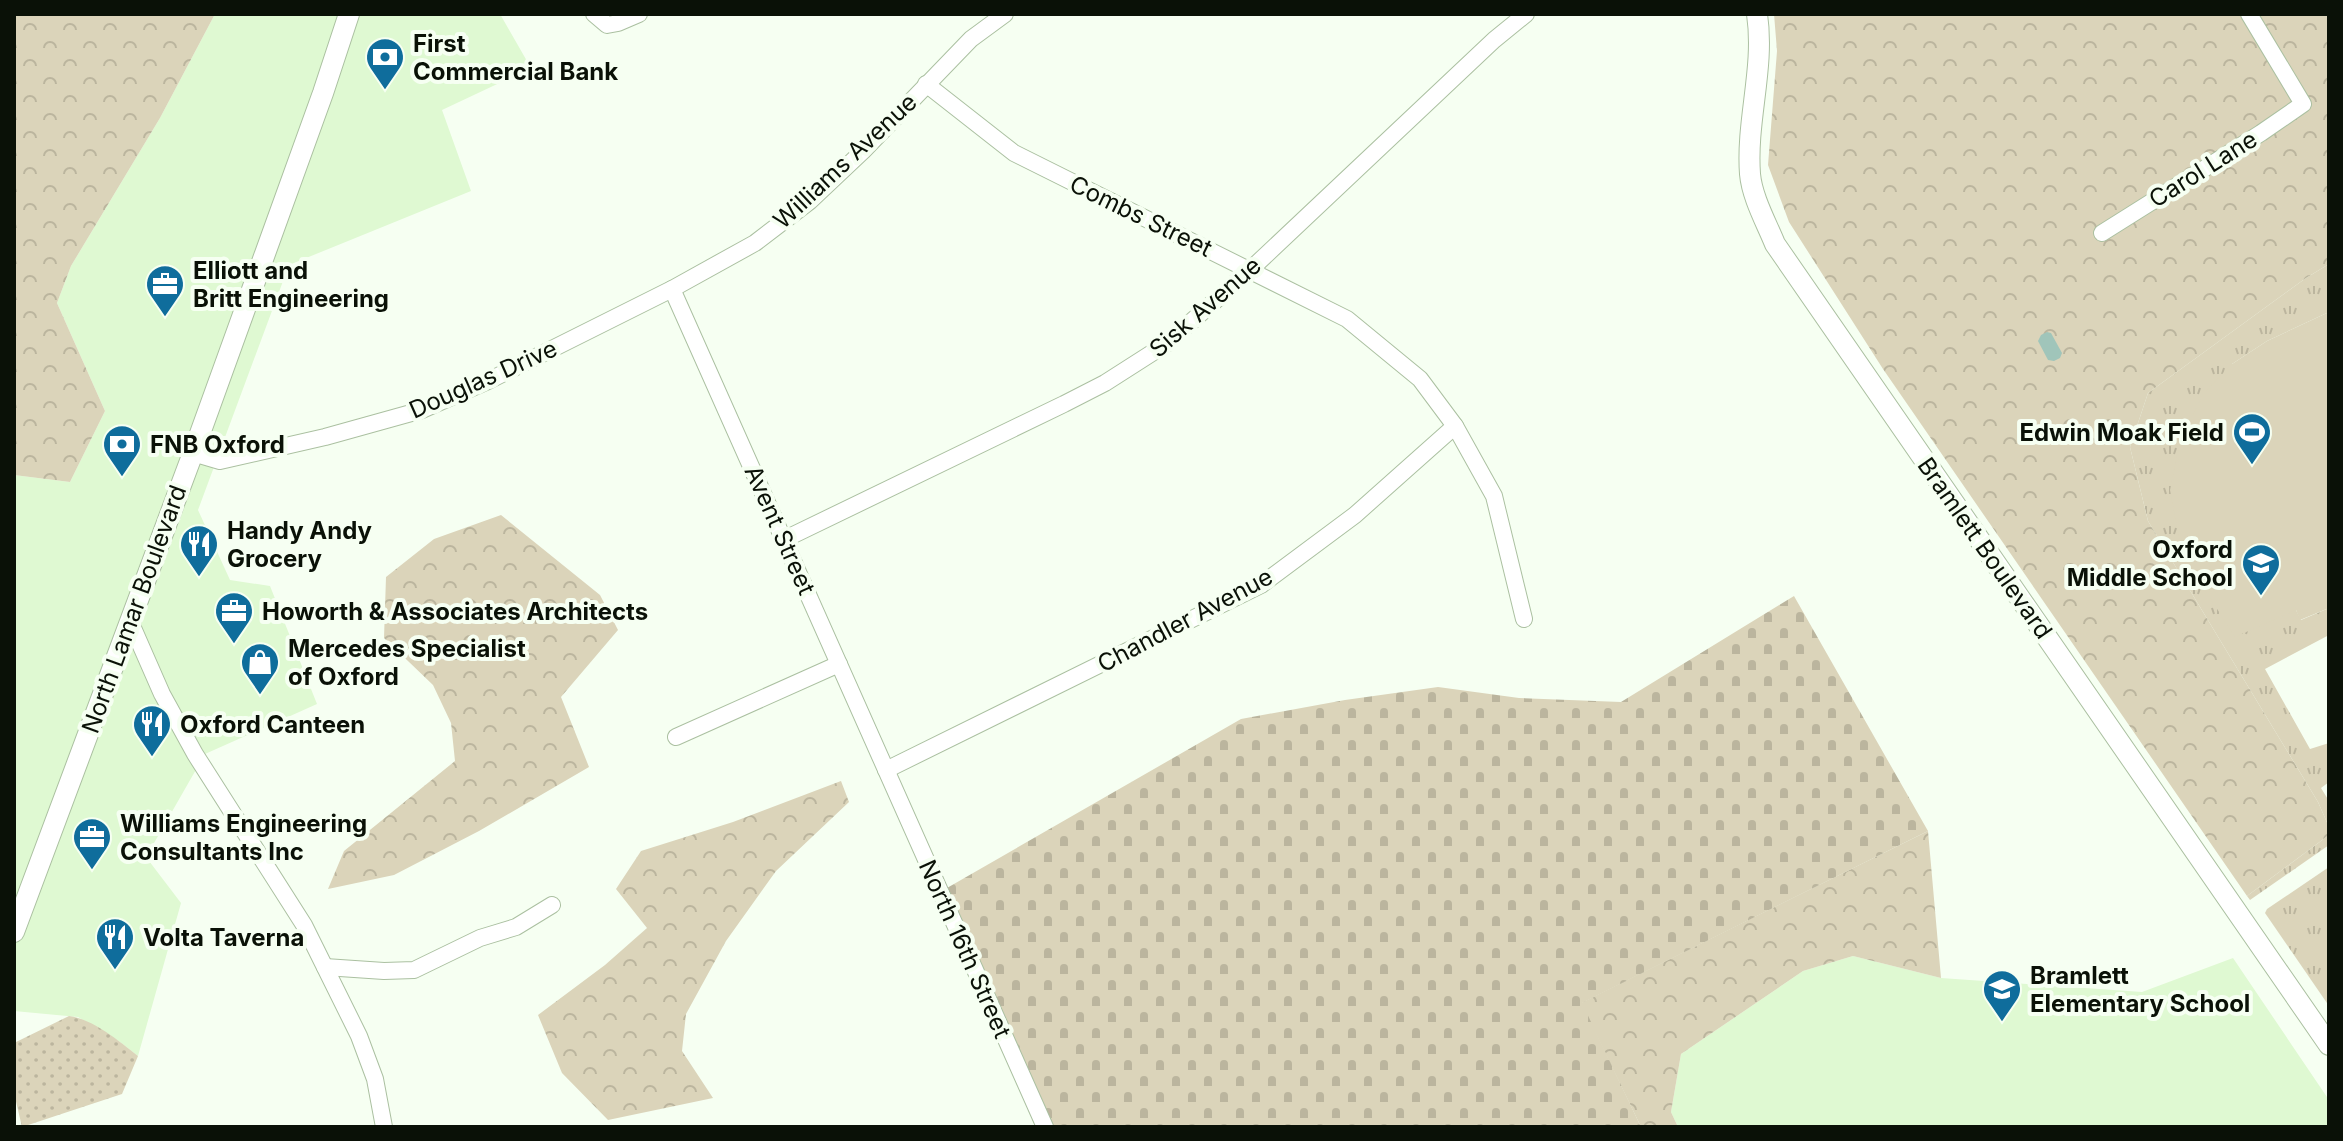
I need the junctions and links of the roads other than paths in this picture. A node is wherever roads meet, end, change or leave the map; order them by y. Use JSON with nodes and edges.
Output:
{"nodes":[{"id":1,"x":349,"y":14,"type":"edge"},
{"id":2,"x":594,"y":14,"type":"edge"},
{"id":3,"x":639,"y":14,"type":"edge"},
{"id":4,"x":1005,"y":14,"type":"edge"},
{"id":5,"x":1526,"y":14,"type":"edge"},
{"id":6,"x":1757,"y":14,"type":"edge"},
{"id":7,"x":2249,"y":14,"type":"edge"},
{"id":8,"x":926,"y":84,"type":"junction"},
{"id":9,"x":2102,"y":233,"type":"dead end"},
{"id":10,"x":1250,"y":270,"type":"junction"},
{"id":11,"x":672,"y":289,"type":"junction"},
{"id":12,"x":1455,"y":426,"type":"junction"},
{"id":13,"x":193,"y":453,"type":"junction"},
{"id":14,"x":785,"y":539,"type":"junction"},
{"id":15,"x":1524,"y":619,"type":"dead end"},
{"id":16,"x":130,"y":621,"type":"junction"},
{"id":17,"x":839,"y":664,"type":"junction"},
{"id":18,"x":676,"y":737,"type":"dead end"},
{"id":19,"x":886,"y":770,"type":"junction"},
{"id":20,"x":552,"y":905,"type":"dead end"},
{"id":21,"x":14,"y":932,"type":"edge"},
{"id":22,"x":325,"y":967,"type":"junction"},
{"id":23,"x":2329,"y":1045,"type":"edge"},
{"id":24,"x":384,"y":1127,"type":"edge"},
{"id":25,"x":1045,"y":1127,"type":"edge"}],
"edges":[{"from":1,"to":13,"type":"street","name":"North Lamar Boulevard"},
{"from":2,"to":3,"type":"street"},
{"from":4,"to":8,"type":"street","name":"Williams Avenue"},
{"from":5,"to":10,"type":"street","name":"Sisk Avenue"},
{"from":6,"to":23,"type":"street","name":"Bramlett Boulevard"},
{"from":7,"to":9,"type":"street","name":"Carol Lane"},
{"from":8,"to":10,"type":"street","name":"Combs Street"},
{"from":8,"to":11,"type":"street","name":"Williams Avenue"},
{"from":10,"to":12,"type":"street","name":"Combs Street"},
{"from":10,"to":14,"type":"street","name":"Sisk Avenue"},
{"from":11,"to":13,"type":"street","name":"Douglas Drive"},
{"from":11,"to":14,"type":"street","name":"Avent Street"},
{"from":12,"to":15,"type":"street","name":"Combs Street"},
{"from":12,"to":19,"type":"street","name":"Chandler Avenue"},
{"from":13,"to":16,"type":"street","name":"North Lamar Boulevard"},
{"from":14,"to":17,"type":"street","name":"Avent Street"},
{"from":16,"to":21,"type":"street","name":"North Lamar Boulevard"},
{"from":16,"to":22,"type":"street"},
{"from":17,"to":18,"type":"street"},
{"from":17,"to":19,"type":"street","name":"Avent Street"},
{"from":19,"to":25,"type":"street","name":"North 16th Street"},
{"from":20,"to":22,"type":"street"},
{"from":22,"to":24,"type":"street"}]}
